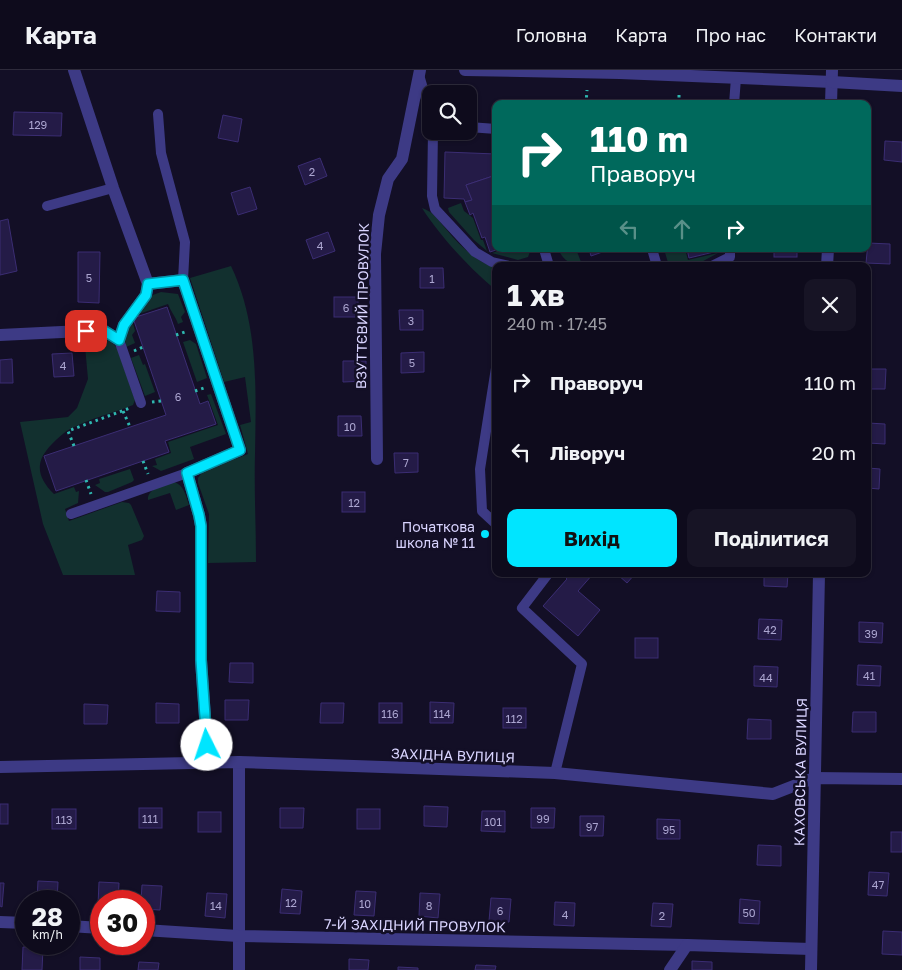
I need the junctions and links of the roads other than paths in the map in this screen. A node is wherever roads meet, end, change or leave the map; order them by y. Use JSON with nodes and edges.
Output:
{"nodes":[{"id":1,"x":74,"y":70,"type":"edge"},
{"id":2,"x":464,"y":70,"type":"edge"},
{"id":3,"x":420,"y":72,"type":"edge"},
{"id":4,"x":631,"y":72,"type":"edge"},
{"id":5,"x":832,"y":76,"type":"edge"},
{"id":6,"x":736,"y":78,"type":"junction"},
{"id":7,"x":423,"y":85,"type":"edge"},
{"id":8,"x":902,"y":86,"type":"edge"},
{"id":9,"x":734,"y":100,"type":"edge"},
{"id":10,"x":832,"y":100,"type":"edge"},
{"id":11,"x":158,"y":114,"type":"dead end"},
{"id":12,"x":477,"y":128,"type":"edge"},
{"id":13,"x":492,"y":129,"type":"edge"},
{"id":14,"x":433,"y":140,"type":"edge"},
{"id":15,"x":113,"y":188,"type":"junction"},
{"id":16,"x":47,"y":206,"type":"dead end"},
{"id":17,"x":730,"y":252,"type":"edge"},
{"id":18,"x":492,"y":262,"type":"edge"},
{"id":19,"x":720,"y":262,"type":"edge"},
{"id":20,"x":183,"y":280,"type":"junction"},
{"id":21,"x":148,"y":284,"type":"junction"},
{"id":22,"x":0,"y":335,"type":"edge"},
{"id":23,"x":119,"y":340,"type":"junction"},
{"id":24,"x":492,"y":393,"type":"edge"},
{"id":25,"x":141,"y":403,"type":"road end"},
{"id":26,"x":377,"y":459,"type":"dead end"},
{"id":27,"x":187,"y":473,"type":"junction"},
{"id":28,"x":71,"y":514,"type":"dead end"},
{"id":29,"x":492,"y":520,"type":"edge"},
{"id":30,"x":546,"y":577,"type":"edge"},
{"id":31,"x":819,"y":577,"type":"edge"},
{"id":32,"x":208,"y":762,"type":"junction"},
{"id":33,"x":239,"y":762,"type":"junction"},
{"id":34,"x":0,"y":767,"type":"edge"},
{"id":35,"x":555,"y":773,"type":"junction"},
{"id":36,"x":814,"y":778,"type":"junction"},
{"id":37,"x":902,"y":779,"type":"edge"},
{"id":38,"x":0,"y":922,"type":"edge"},
{"id":39,"x":15,"y":923,"type":"edge"},
{"id":40,"x":155,"y":931,"type":"edge"},
{"id":41,"x":238,"y":936,"type":"junction"},
{"id":42,"x":687,"y":945,"type":"junction"},
{"id":43,"x":812,"y":948,"type":"junction"},
{"id":44,"x":239,"y":970,"type":"edge"},
{"id":45,"x":670,"y":970,"type":"edge"},
{"id":46,"x":811,"y":970,"type":"edge"}],
"edges":[{"from":1,"to":15,"type":"street"},
{"from":2,"to":4,"type":"street"},
{"from":3,"to":7,"type":"lane"},
{"from":3,"to":26,"type":"street","name":"ВЗУТТЄВИЙ ПРОВУЛОК"},
{"from":4,"to":6,"type":"street"},
{"from":5,"to":6,"type":"street"},
{"from":5,"to":8,"type":"street"},
{"from":5,"to":10,"type":"street"},
{"from":6,"to":9,"type":"lane"},
{"from":11,"to":20,"type":"lane"},
{"from":12,"to":13,"type":"lane"},
{"from":14,"to":18,"type":"lane"},
{"from":15,"to":16,"type":"lane"},
{"from":15,"to":21,"type":"street"},
{"from":17,"to":19,"type":"lane"},
{"from":20,"to":21,"type":"street"},
{"from":20,"to":27,"type":"street"},
{"from":21,"to":23,"type":"street"},
{"from":22,"to":23,"type":"street"},
{"from":23,"to":25,"type":"lane"},
{"from":24,"to":29,"type":"lane"},
{"from":27,"to":28,"type":"lane"},
{"from":27,"to":32,"type":"street"},
{"from":30,"to":35,"type":"lane"},
{"from":31,"to":36,"type":"street","name":"КАХОВСЬКА ВУЛИЦЯ"},
{"from":32,"to":33,"type":"street","name":"ЗАХІДНА ВУЛИЦЯ"},
{"from":32,"to":34,"type":"street","name":"ЗАХІДНА ВУЛИЦЯ"},
{"from":33,"to":35,"type":"street","name":"ЗАХІДНА ВУЛИЦЯ"},
{"from":33,"to":41,"type":"street"},
{"from":35,"to":36,"type":"street","name":"ЗАХІДНА ВУЛИЦЯ"},
{"from":36,"to":37,"type":"street","name":"ЗАХІДНА ВУЛИЦЯ"},
{"from":36,"to":43,"type":"street","name":"КАХОВСЬКА ВУЛИЦЯ"},
{"from":38,"to":39,"type":"street"},
{"from":40,"to":41,"type":"street","name":"7-Й ЗАХІДНИЙ ПРОВУЛОК"},
{"from":41,"to":42,"type":"street","name":"7-Й ЗАХІДНИЙ ПРОВУЛОК"},
{"from":41,"to":44,"type":"street"},
{"from":42,"to":43,"type":"street","name":"7-Й ЗАХІДНИЙ ПРОВУЛОК"},
{"from":42,"to":45,"type":"street"},
{"from":43,"to":46,"type":"street","name":"КАХОВСЬКА ВУЛИЦЯ"}]}
